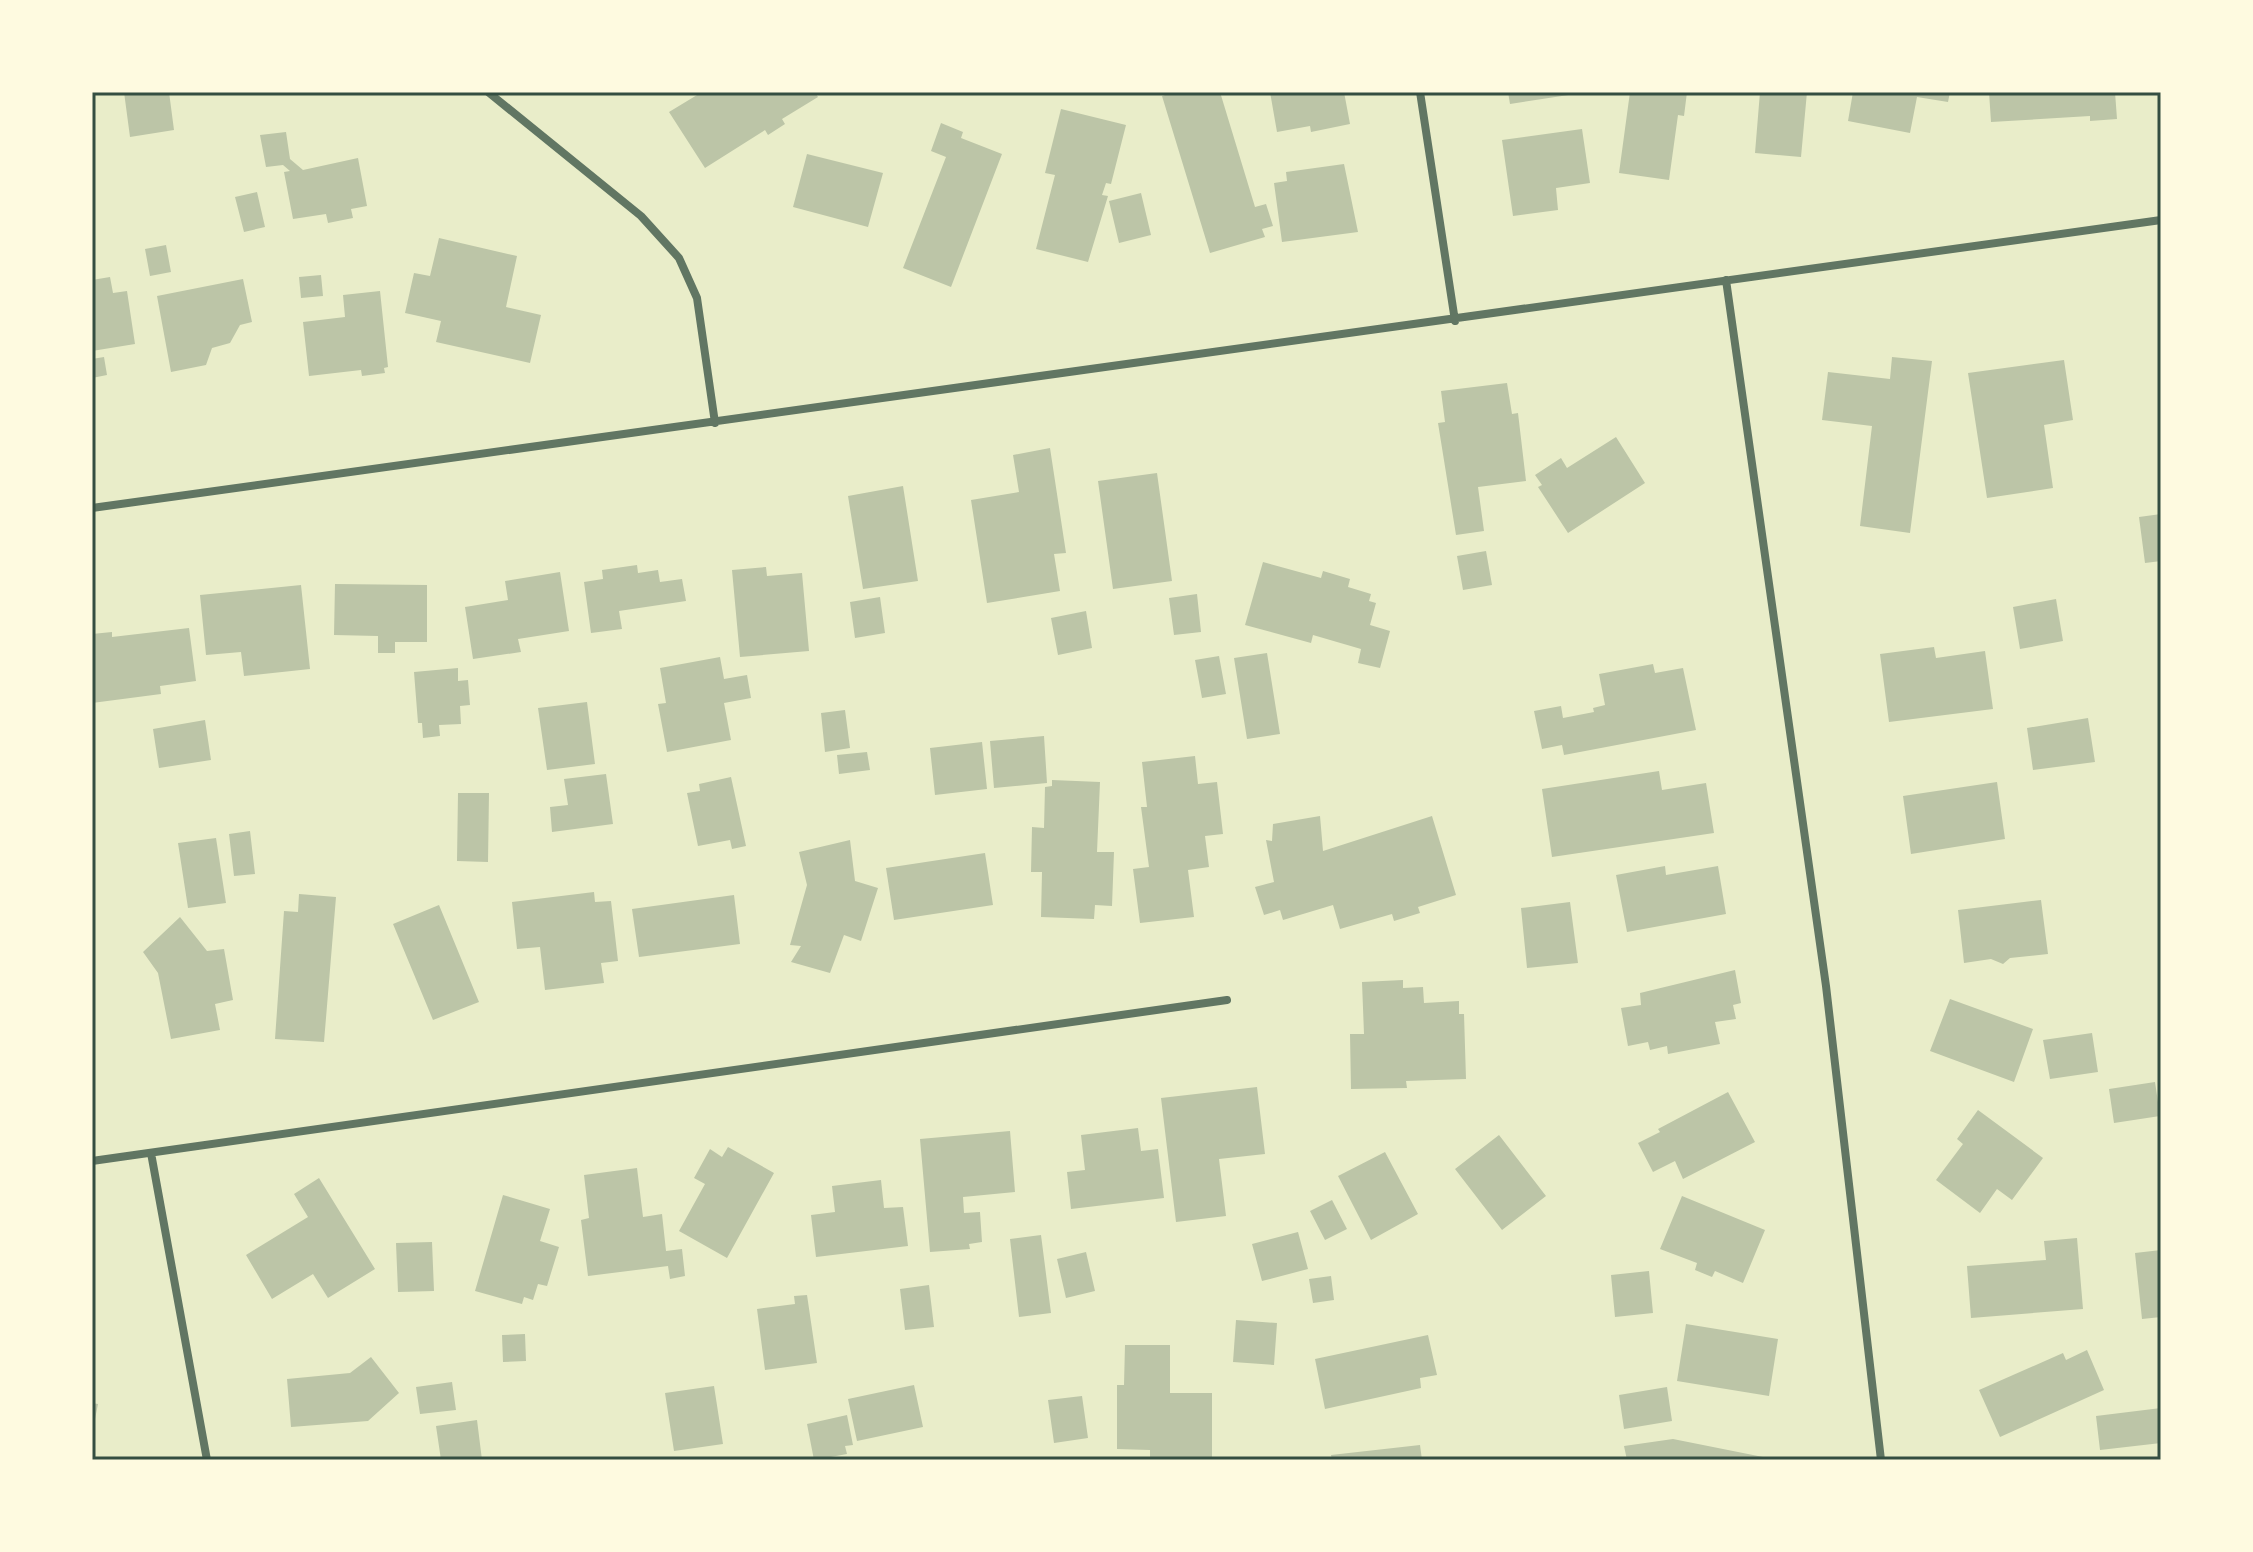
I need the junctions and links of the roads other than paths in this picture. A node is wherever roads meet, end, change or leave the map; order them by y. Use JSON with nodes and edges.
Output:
{"nodes":[{"id":1,"x":488,"y":92,"type":"edge"},
{"id":2,"x":1420,"y":92,"type":"edge"},
{"id":3,"x":2161,"y":220,"type":"edge"},
{"id":4,"x":1726,"y":280,"type":"junction"},
{"id":5,"x":1455,"y":321,"type":"junction"},
{"id":6,"x":715,"y":423,"type":"junction"},
{"id":7,"x":92,"y":508,"type":"edge"},
{"id":8,"x":1227,"y":1000,"type":"dead end"},
{"id":9,"x":151,"y":1153,"type":"junction"},
{"id":10,"x":92,"y":1161,"type":"edge"},
{"id":11,"x":207,"y":1460,"type":"edge"},
{"id":12,"x":1881,"y":1460,"type":"edge"}],
"edges":[{"from":1,"to":6,"type":"street"},
{"from":2,"to":5,"type":"street"},
{"from":3,"to":4,"type":"street"},
{"from":4,"to":5,"type":"street"},
{"from":4,"to":12,"type":"street"},
{"from":5,"to":6,"type":"street"},
{"from":6,"to":7,"type":"street"},
{"from":8,"to":9,"type":"street"},
{"from":9,"to":10,"type":"street"},
{"from":9,"to":11,"type":"street"}]}
